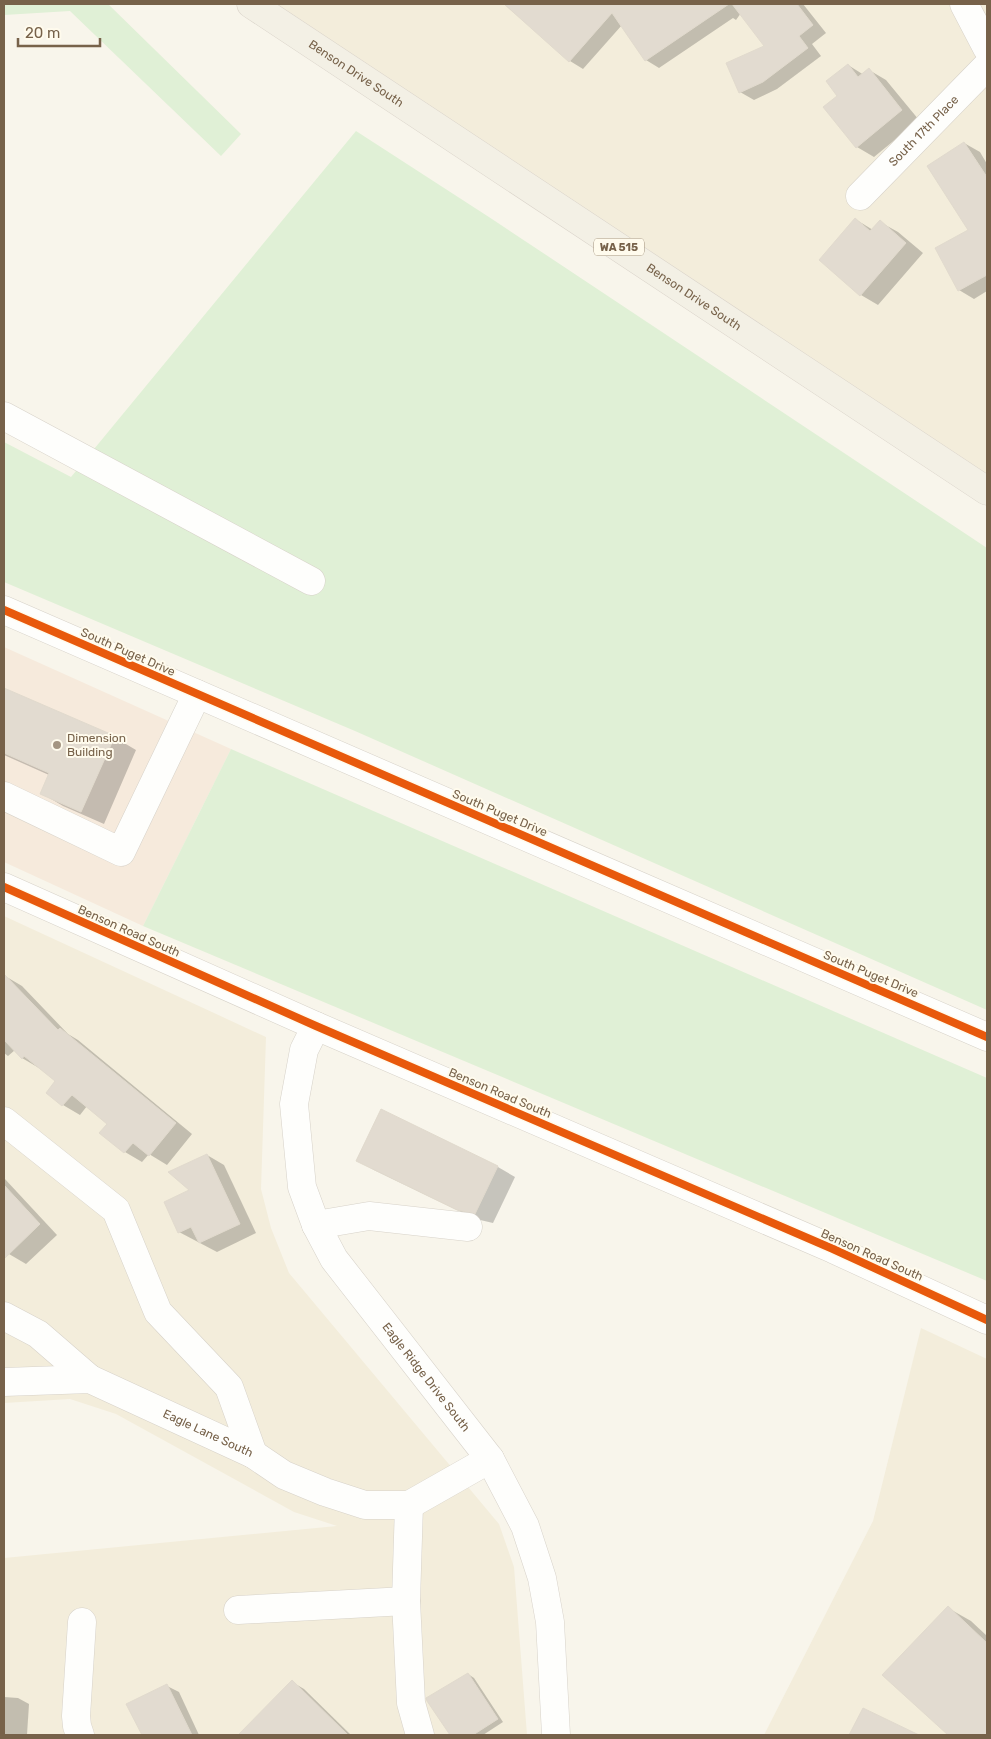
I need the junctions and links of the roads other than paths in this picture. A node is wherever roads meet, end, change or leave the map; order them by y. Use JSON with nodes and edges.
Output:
{"nodes":[{"id":1,"x":251,"y":4,"type":"edge"},
{"id":2,"x":964,"y":4,"type":"edge"},
{"id":3,"x":987,"y":48,"type":"edge"},
{"id":4,"x":987,"y":66,"type":"edge"},
{"id":5,"x":860,"y":196,"type":"dead end"},
{"id":6,"x":4,"y":416,"type":"edge"},
{"id":7,"x":987,"y":491,"type":"edge"},
{"id":8,"x":312,"y":581,"type":"dead end"},
{"id":9,"x":4,"y":610,"type":"edge"},
{"id":10,"x":196,"y":694,"type":"junction"},
{"id":11,"x":4,"y":796,"type":"edge"},
{"id":12,"x":4,"y":887,"type":"edge"},
{"id":13,"x":316,"y":1026,"type":"junction"},
{"id":14,"x":987,"y":1037,"type":"edge"},
{"id":15,"x":4,"y":1121,"type":"edge"},
{"id":16,"x":316,"y":1225,"type":"junction"},
{"id":17,"x":468,"y":1227,"type":"dead end"},
{"id":18,"x":4,"y":1316,"type":"edge"},
{"id":19,"x":987,"y":1320,"type":"edge"},
{"id":20,"x":90,"y":1379,"type":"junction"},
{"id":21,"x":4,"y":1382,"type":"edge"},
{"id":22,"x":253,"y":1454,"type":"junction"},
{"id":23,"x":490,"y":1459,"type":"junction"},
{"id":24,"x":409,"y":1505,"type":"junction"},
{"id":25,"x":406,"y":1601,"type":"junction"},
{"id":26,"x":238,"y":1610,"type":"dead end"},
{"id":27,"x":82,"y":1622,"type":"dead end"},
{"id":28,"x":80,"y":1735,"type":"edge"},
{"id":29,"x":420,"y":1735,"type":"edge"},
{"id":30,"x":556,"y":1735,"type":"edge"}],
"edges":[{"from":1,"to":7,"type":"main road","name":"Benson Drive South","number":"WA 515"},
{"from":2,"to":3,"type":"street"},
{"from":4,"to":5,"type":"street","name":"South 17th Place"},
{"from":6,"to":8,"type":"street"},
{"from":9,"to":10,"type":"street","name":"South Puget Drive"},
{"from":10,"to":11,"type":"street"},
{"from":10,"to":14,"type":"street","name":"South Puget Drive"},
{"from":12,"to":13,"type":"street","name":"Benson Road South"},
{"from":13,"to":16,"type":"street","name":"Eagle Ridge Drive South"},
{"from":13,"to":19,"type":"street","name":"Benson Road South"},
{"from":15,"to":22,"type":"street"},
{"from":16,"to":17,"type":"street"},
{"from":16,"to":23,"type":"street","name":"Eagle Ridge Drive South"},
{"from":18,"to":20,"type":"street"},
{"from":20,"to":21,"type":"street","name":"Eagle Lane South"},
{"from":20,"to":22,"type":"street","name":"Eagle Lane South"},
{"from":22,"to":24,"type":"street","name":"Eagle Lane South"},
{"from":23,"to":24,"type":"street","name":"Eagle Lane South"},
{"from":23,"to":30,"type":"street","name":"Eagle Ridge Drive South"},
{"from":24,"to":25,"type":"street"},
{"from":25,"to":26,"type":"street"},
{"from":25,"to":29,"type":"street"},
{"from":27,"to":28,"type":"street"}]}
